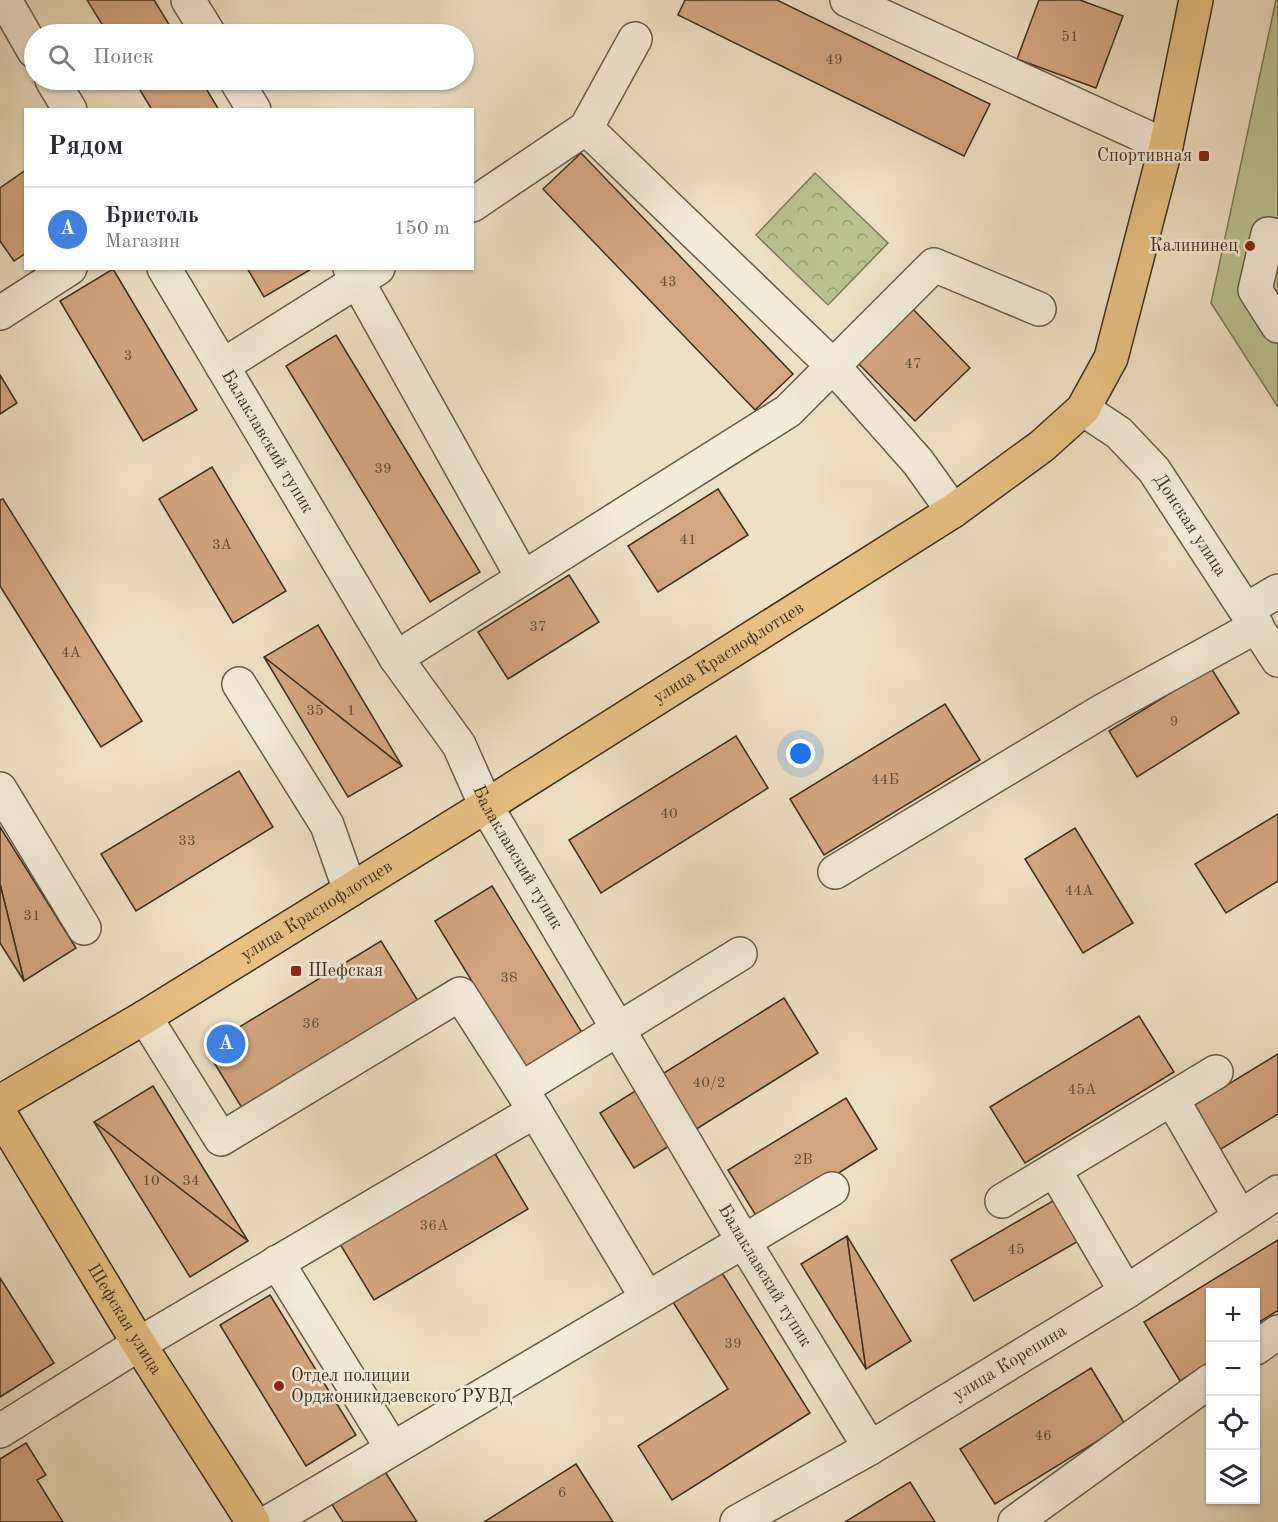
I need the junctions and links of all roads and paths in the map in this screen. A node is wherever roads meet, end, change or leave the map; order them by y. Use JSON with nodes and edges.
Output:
{"nodes":[{"id":1,"x":188,"y":0,"type":"edge"},
{"id":2,"x":847,"y":0,"type":"edge"},
{"id":3,"x":1196,"y":0,"type":"edge"},
{"id":4,"x":10,"y":9,"type":"dead end"},
{"id":5,"x":203,"y":24,"type":"edge"},
{"id":6,"x":24,"y":34,"type":"edge"},
{"id":7,"x":635,"y":39,"type":"dead end"},
{"id":8,"x":58,"y":90,"type":"edge"},
{"id":9,"x":242,"y":90,"type":"edge"},
{"id":10,"x":69,"y":108,"type":"edge"},
{"id":11,"x":253,"y":108,"type":"edge"},
{"id":12,"x":585,"y":128,"type":"junction"},
{"id":13,"x":1166,"y":146,"type":"junction"},
{"id":14,"x":474,"y":204,"type":"edge"},
{"id":15,"x":1278,"y":236,"type":"edge"},
{"id":16,"x":66,"y":270,"type":"edge"},
{"id":17,"x":165,"y":270,"type":"edge"},
{"id":18,"x":362,"y":273,"type":"edge"},
{"id":19,"x":1267,"y":292,"type":"edge"},
{"id":20,"x":1039,"y":309,"type":"dead end"},
{"id":21,"x":0,"y":312,"type":"edge"},
{"id":22,"x":1278,"y":326,"type":"edge"},
{"id":23,"x":222,"y":366,"type":"junction"},
{"id":24,"x":833,"y":366,"type":"junction"},
{"id":25,"x":1083,"y":410,"type":"junction"},
{"id":26,"x":953,"y":511,"type":"junction"},
{"id":27,"x":523,"y":578,"type":"junction"},
{"id":28,"x":1278,"y":591,"type":"edge"},
{"id":29,"x":1265,"y":634,"type":"edge"},
{"id":30,"x":396,"y":658,"type":"junction"},
{"id":31,"x":238,"y":684,"type":"dead end"},
{"id":32,"x":0,"y":789,"type":"edge"},
{"id":33,"x":486,"y":806,"type":"junction"},
{"id":34,"x":835,"y":872,"type":"dead end"},
{"id":35,"x":350,"y":890,"type":"junction"},
{"id":36,"x":84,"y":928,"type":"dead end"},
{"id":37,"x":740,"y":954,"type":"dead end"},
{"id":38,"x":145,"y":1017,"type":"junction"},
{"id":39,"x":617,"y":1028,"type":"junction"},
{"id":40,"x":1216,"y":1072,"type":"dead end"},
{"id":41,"x":1172,"y":1099,"type":"junction"},
{"id":42,"x":528,"y":1100,"type":"junction"},
{"id":43,"x":0,"y":1102,"type":"edge"},
{"id":44,"x":0,"y":1114,"type":"edge"},
{"id":45,"x":1055,"y":1171,"type":"junction"},
{"id":46,"x":832,"y":1189,"type":"dead end"},
{"id":47,"x":1278,"y":1192,"type":"edge"},
{"id":48,"x":1002,"y":1201,"type":"dead end"},
{"id":49,"x":1240,"y":1217,"type":"junction"},
{"id":50,"x":744,"y":1242,"type":"junction"},
{"id":51,"x":277,"y":1262,"type":"junction"},
{"id":52,"x":1126,"y":1292,"type":"junction"},
{"id":53,"x":647,"y":1298,"type":"junction"},
{"id":54,"x":1278,"y":1332,"type":"edge"},
{"id":55,"x":139,"y":1344,"type":"junction"},
{"id":56,"x":1260,"y":1345,"type":"edge"},
{"id":57,"x":1206,"y":1383,"type":"edge"},
{"id":58,"x":0,"y":1431,"type":"edge"},
{"id":59,"x":392,"y":1448,"type":"junction"},
{"id":60,"x":870,"y":1448,"type":"junction"},
{"id":61,"x":251,"y":1520,"type":"edge"},
{"id":62,"x":737,"y":1522,"type":"edge"},
{"id":63,"x":1015,"y":1522,"type":"edge"}],
"edges":[{"from":1,"to":5,"type":"street"},
{"from":2,"to":13,"type":"street"},
{"from":3,"to":13,"type":"main road","name":"улица Краснофлотцев"},
{"from":4,"to":6,"type":"street"},
{"from":7,"to":12,"type":"street"},
{"from":8,"to":10,"type":"street"},
{"from":9,"to":11,"type":"street"},
{"from":12,"to":14,"type":"street"},
{"from":12,"to":24,"type":"street"},
{"from":13,"to":25,"type":"main road","name":"улица Краснофлотцев"},
{"from":15,"to":19,"type":"street"},
{"from":16,"to":21,"type":"street"},
{"from":17,"to":23,"type":"street","name":"Балаклавский тупик"},
{"from":18,"to":23,"type":"street"},
{"from":18,"to":27,"type":"street"},
{"from":19,"to":22,"type":"street"},
{"from":20,"to":24,"type":"street"},
{"from":23,"to":30,"type":"street","name":"Балаклавский тупик"},
{"from":24,"to":26,"type":"street"},
{"from":24,"to":27,"type":"street"},
{"from":25,"to":26,"type":"main road","name":"улица Краснофлотцев"},
{"from":25,"to":29,"type":"street","name":"Донская улица"},
{"from":26,"to":33,"type":"main road","name":"улица Краснофлотцев"},
{"from":27,"to":30,"type":"street"},
{"from":28,"to":29,"type":"street"},
{"from":29,"to":34,"type":"street"},
{"from":30,"to":33,"type":"street","name":"Балаклавский тупик"},
{"from":31,"to":35,"type":"street"},
{"from":32,"to":36,"type":"street"},
{"from":33,"to":35,"type":"main road","name":"улица Краснофлотцев"},
{"from":33,"to":39,"type":"street","name":"Балаклавский тупик"},
{"from":35,"to":38,"type":"main road","name":"улица Краснофлотцев"},
{"from":37,"to":39,"type":"street"},
{"from":38,"to":42,"type":"street"},
{"from":38,"to":43,"type":"main road","name":"улица Краснофлотцев"},
{"from":39,"to":42,"type":"street"},
{"from":39,"to":50,"type":"street","name":"Балаклавский тупик"},
{"from":40,"to":41,"type":"street"},
{"from":41,"to":45,"type":"street"},
{"from":41,"to":49,"type":"street"},
{"from":42,"to":51,"type":"street"},
{"from":42,"to":53,"type":"street"},
{"from":44,"to":55,"type":"main road","name":"Шефская улица"},
{"from":45,"to":48,"type":"street"},
{"from":45,"to":52,"type":"street"},
{"from":46,"to":50,"type":"street"},
{"from":47,"to":49,"type":"street","name":"улица Корепина"},
{"from":49,"to":52,"type":"street","name":"улица Корепина"},
{"from":50,"to":53,"type":"street"},
{"from":50,"to":60,"type":"street","name":"Балаклавский тупик"},
{"from":51,"to":55,"type":"street"},
{"from":51,"to":59,"type":"street"},
{"from":52,"to":60,"type":"street","name":"улица Корепина"},
{"from":53,"to":59,"type":"street"},
{"from":54,"to":56,"type":"street"},
{"from":55,"to":58,"type":"street"},
{"from":55,"to":61,"type":"main road","name":"Шефская улица"},
{"from":57,"to":63,"type":"street"},
{"from":59,"to":61,"type":"street"},
{"from":60,"to":62,"type":"street","name":"улица Корепина"}]}
